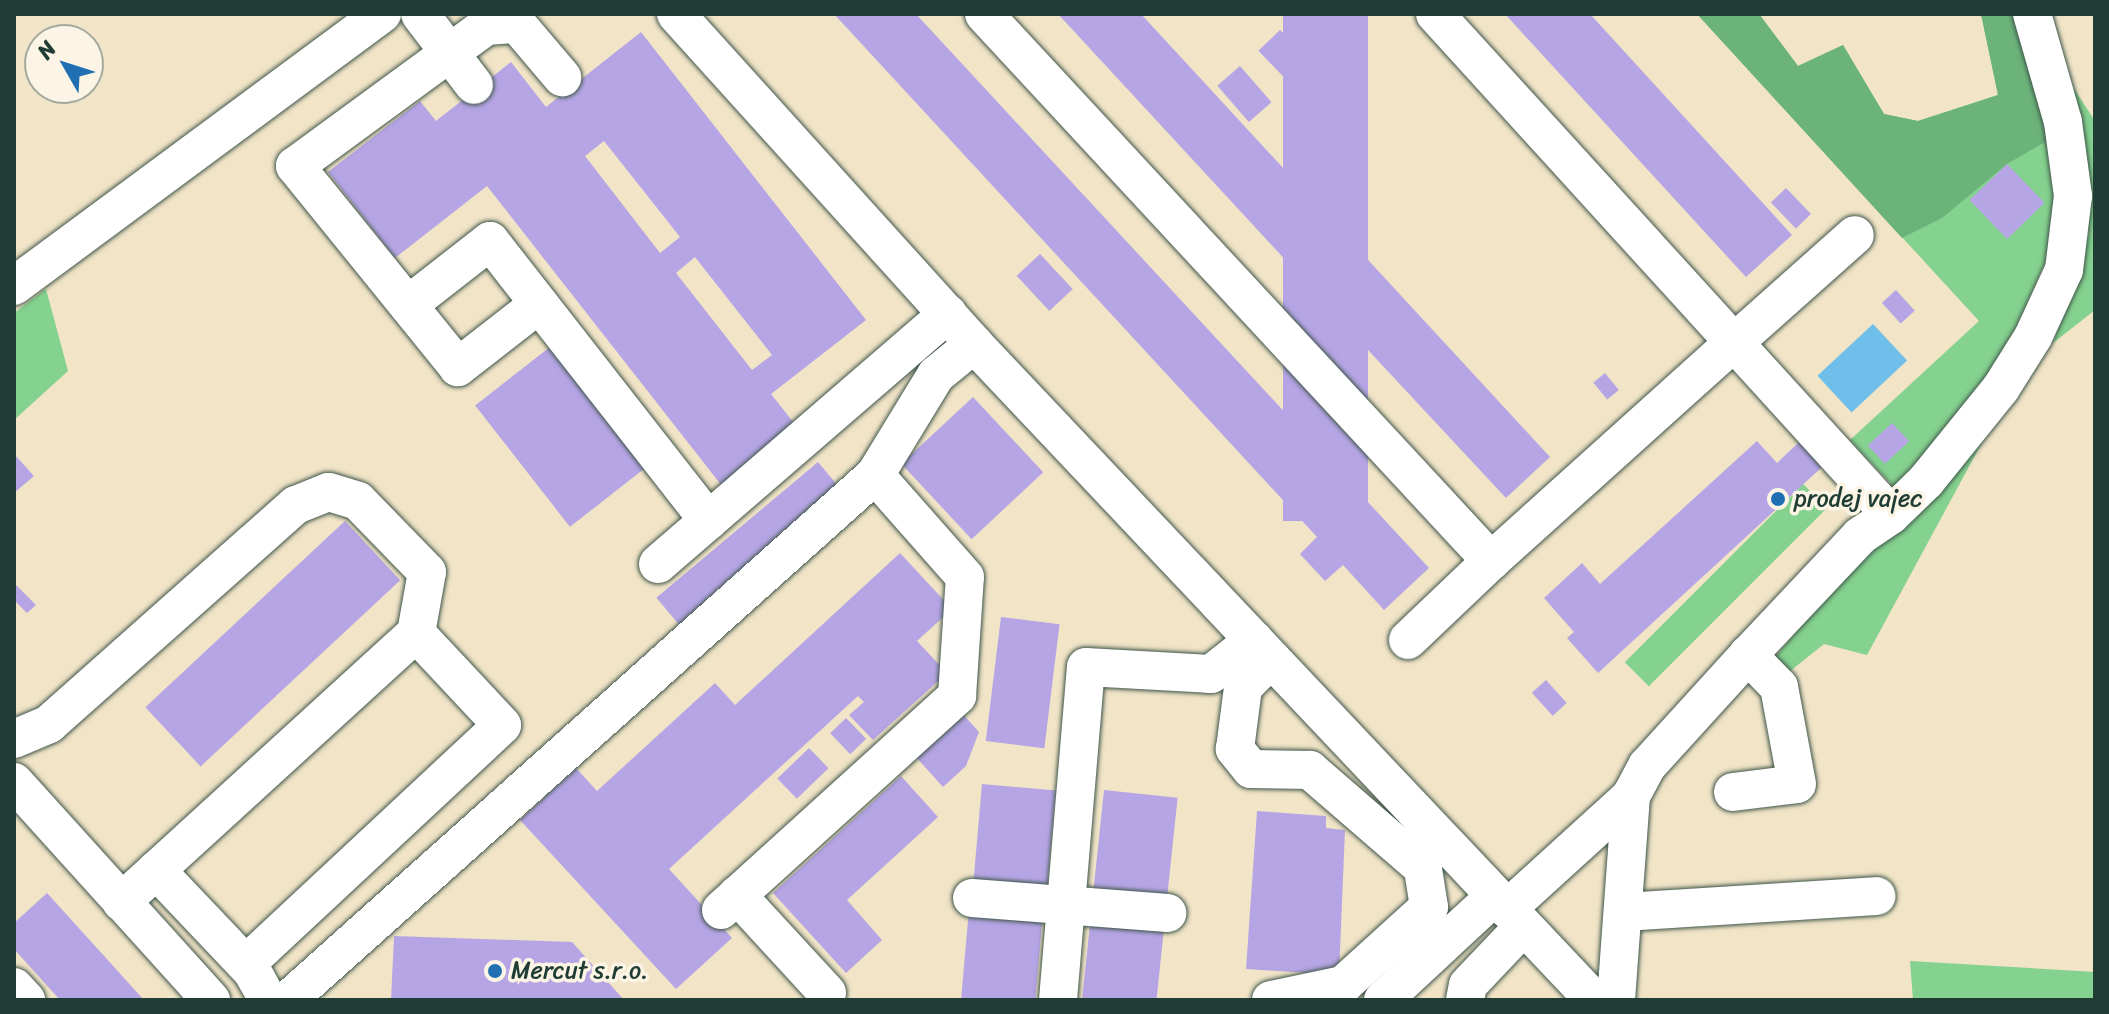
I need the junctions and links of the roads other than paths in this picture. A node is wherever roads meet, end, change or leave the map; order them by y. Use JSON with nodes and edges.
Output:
{"nodes":[{"id":1,"x":382,"y":14,"type":"edge"},
{"id":2,"x":420,"y":14,"type":"edge"},
{"id":3,"x":676,"y":14,"type":"edge"},
{"id":4,"x":984,"y":14,"type":"edge"},
{"id":5,"x":1435,"y":14,"type":"edge"},
{"id":6,"x":2032,"y":14,"type":"edge"},
{"id":7,"x":448,"y":49,"type":"junction"},
{"id":8,"x":562,"y":77,"type":"dead end"},
{"id":9,"x":474,"y":85,"type":"dead end"},
{"id":10,"x":1855,"y":235,"type":"dead end"},
{"id":11,"x":14,"y":286,"type":"edge"},
{"id":12,"x":539,"y":304,"type":"junction"},
{"id":13,"x":408,"y":305,"type":"junction"},
{"id":14,"x":948,"y":314,"type":"junction"},
{"id":15,"x":1734,"y":342,"type":"junction"},
{"id":16,"x":974,"y":344,"type":"junction"},
{"id":17,"x":875,"y":475,"type":"junction"},
{"id":18,"x":1891,"y":515,"type":"junction"},
{"id":19,"x":709,"y":521,"type":"junction"},
{"id":20,"x":1491,"y":561,"type":"junction"},
{"id":21,"x":658,"y":564,"type":"dead end"},
{"id":22,"x":416,"y":633,"type":"junction"},
{"id":23,"x":1408,"y":640,"type":"dead end"},
{"id":24,"x":1262,"y":650,"type":"junction"},
{"id":25,"x":1748,"y":655,"type":"junction"},
{"id":26,"x":14,"y":739,"type":"edge"},
{"id":27,"x":14,"y":782,"type":"edge"},
{"id":28,"x":1733,"y":792,"type":"dead end"},
{"id":29,"x":1631,"y":796,"type":"junction"},
{"id":30,"x":156,"y":870,"type":"junction"},
{"id":31,"x":1876,"y":896,"type":"dead end"},
{"id":32,"x":972,"y":898,"type":"dead end"},
{"id":33,"x":121,"y":902,"type":"junction"},
{"id":34,"x":1066,"y":908,"type":"junction"},
{"id":35,"x":1509,"y":910,"type":"junction"},
{"id":36,"x":1623,"y":912,"type":"junction"},
{"id":37,"x":1167,"y":913,"type":"dead end"},
{"id":38,"x":246,"y":964,"type":"junction"},
{"id":39,"x":14,"y":987,"type":"edge"},
{"id":40,"x":827,"y":993,"type":"dead end"},
{"id":41,"x":1470,"y":995,"type":"edge"},
{"id":42,"x":26,"y":1000,"type":"edge"},
{"id":43,"x":211,"y":1000,"type":"edge"},
{"id":44,"x":268,"y":1000,"type":"edge"},
{"id":45,"x":288,"y":1000,"type":"edge"},
{"id":46,"x":1058,"y":1000,"type":"edge"},
{"id":47,"x":1271,"y":1000,"type":"edge"},
{"id":48,"x":1383,"y":1000,"type":"edge"},
{"id":49,"x":1594,"y":1000,"type":"edge"},
{"id":50,"x":1616,"y":1000,"type":"edge"}],
"edges":[{"from":1,"to":11,"type":"street"},
{"from":2,"to":7,"type":"street"},
{"from":3,"to":14,"type":"street"},
{"from":4,"to":20,"type":"street"},
{"from":5,"to":15,"type":"street"},
{"from":6,"to":18,"type":"street"},
{"from":7,"to":8,"type":"street"},
{"from":7,"to":9,"type":"street"},
{"from":7,"to":13,"type":"street"},
{"from":10,"to":15,"type":"street"},
{"from":12,"to":13,"type":"street"},
{"from":12,"to":13,"type":"street"},
{"from":12,"to":19,"type":"street"},
{"from":14,"to":16,"type":"street"},
{"from":14,"to":19,"type":"street"},
{"from":15,"to":18,"type":"street"},
{"from":15,"to":20,"type":"street"},
{"from":16,"to":17,"type":"street"},
{"from":16,"to":24,"type":"street"},
{"from":17,"to":40,"type":"street"},
{"from":17,"to":45,"type":"street"},
{"from":18,"to":25,"type":"street"},
{"from":19,"to":21,"type":"street"},
{"from":20,"to":23,"type":"street"},
{"from":22,"to":26,"type":"street"},
{"from":22,"to":30,"type":"street"},
{"from":22,"to":38,"type":"street"},
{"from":24,"to":34,"type":"street"},
{"from":24,"to":35,"type":"street"},
{"from":24,"to":47,"type":"street"},
{"from":25,"to":28,"type":"street"},
{"from":25,"to":29,"type":"street"},
{"from":27,"to":33,"type":"street"},
{"from":29,"to":35,"type":"street"},
{"from":29,"to":36,"type":"street"},
{"from":30,"to":33,"type":"street"},
{"from":30,"to":38,"type":"street"},
{"from":31,"to":36,"type":"street"},
{"from":32,"to":34,"type":"street"},
{"from":33,"to":43,"type":"street"},
{"from":34,"to":37,"type":"street"},
{"from":34,"to":46,"type":"street"},
{"from":35,"to":41,"type":"street"},
{"from":35,"to":48,"type":"street"},
{"from":35,"to":49,"type":"street"},
{"from":36,"to":50,"type":"street"},
{"from":38,"to":44,"type":"street"},
{"from":39,"to":42,"type":"street"}]}
